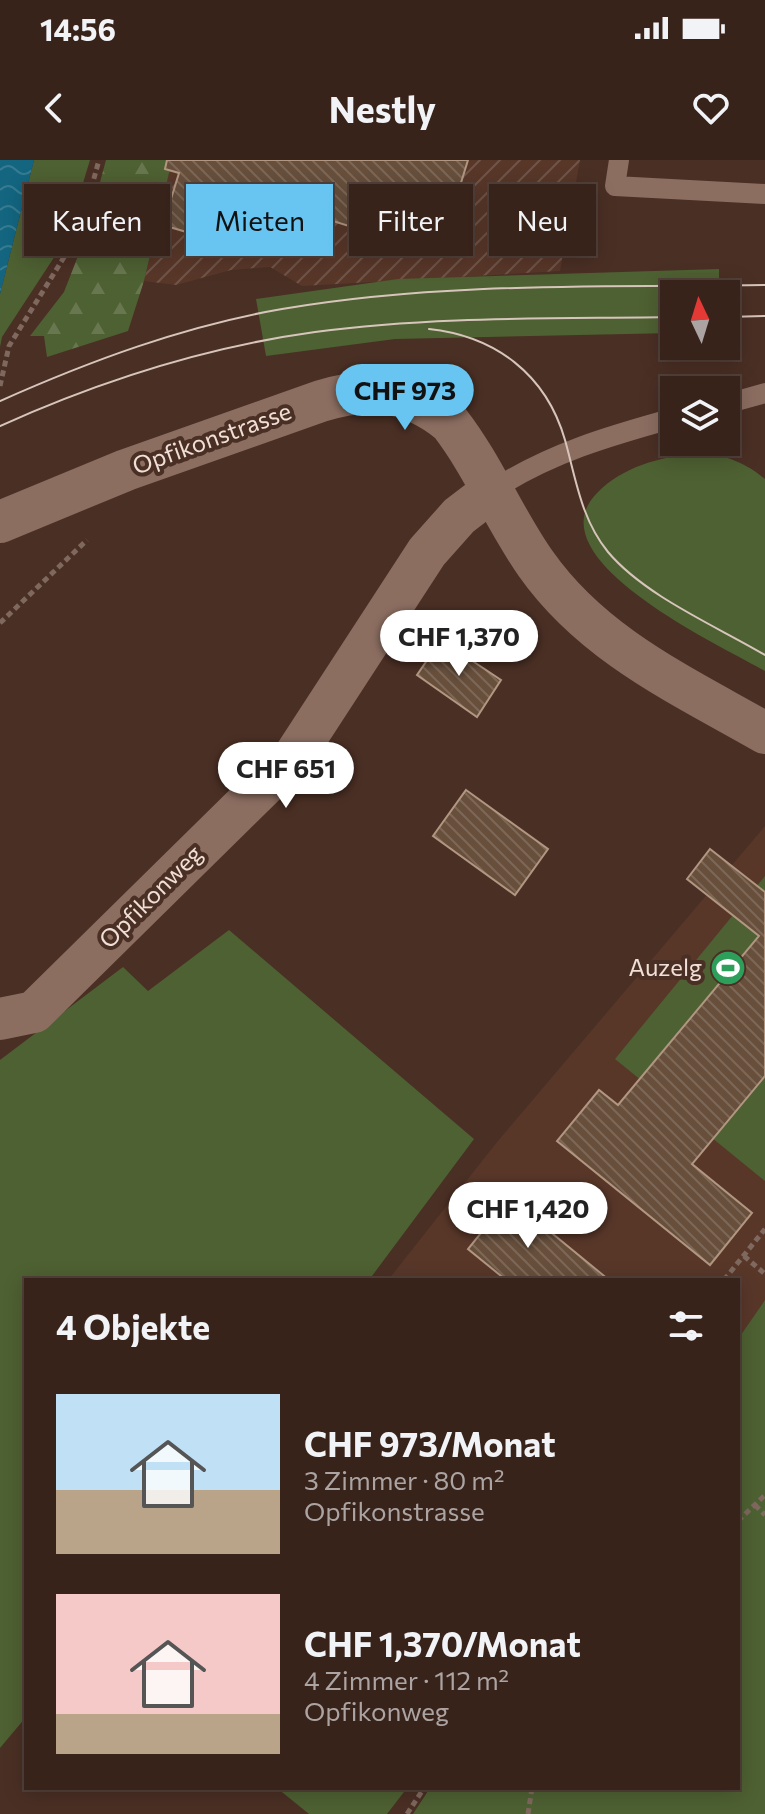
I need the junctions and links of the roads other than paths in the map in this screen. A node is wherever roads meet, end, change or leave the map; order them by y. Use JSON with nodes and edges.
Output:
{"nodes":[{"id":1,"x":619,"y":160,"type":"edge"},
{"id":2,"x":765,"y":194,"type":"edge"},
{"id":3,"x":765,"y":393,"type":"edge"},
{"id":4,"x":740,"y":400,"type":"edge"},
{"id":5,"x":660,"y":422,"type":"edge"},
{"id":6,"x":493,"y":490,"type":"junction"},
{"id":7,"x":0,"y":522,"type":"edge"},
{"id":8,"x":765,"y":733,"type":"edge"},
{"id":9,"x":0,"y":1019,"type":"edge"}],
"edges":[{"from":1,"to":2,"type":"lane"},
{"from":3,"to":4,"type":"lane"},
{"from":5,"to":6,"type":"lane"},
{"from":6,"to":7,"type":"street","name":"Opfikonstrasse"},
{"from":6,"to":8,"type":"street","name":"Opfikonstrasse"},
{"from":6,"to":9,"type":"street","name":"Opfikonweg"}]}
